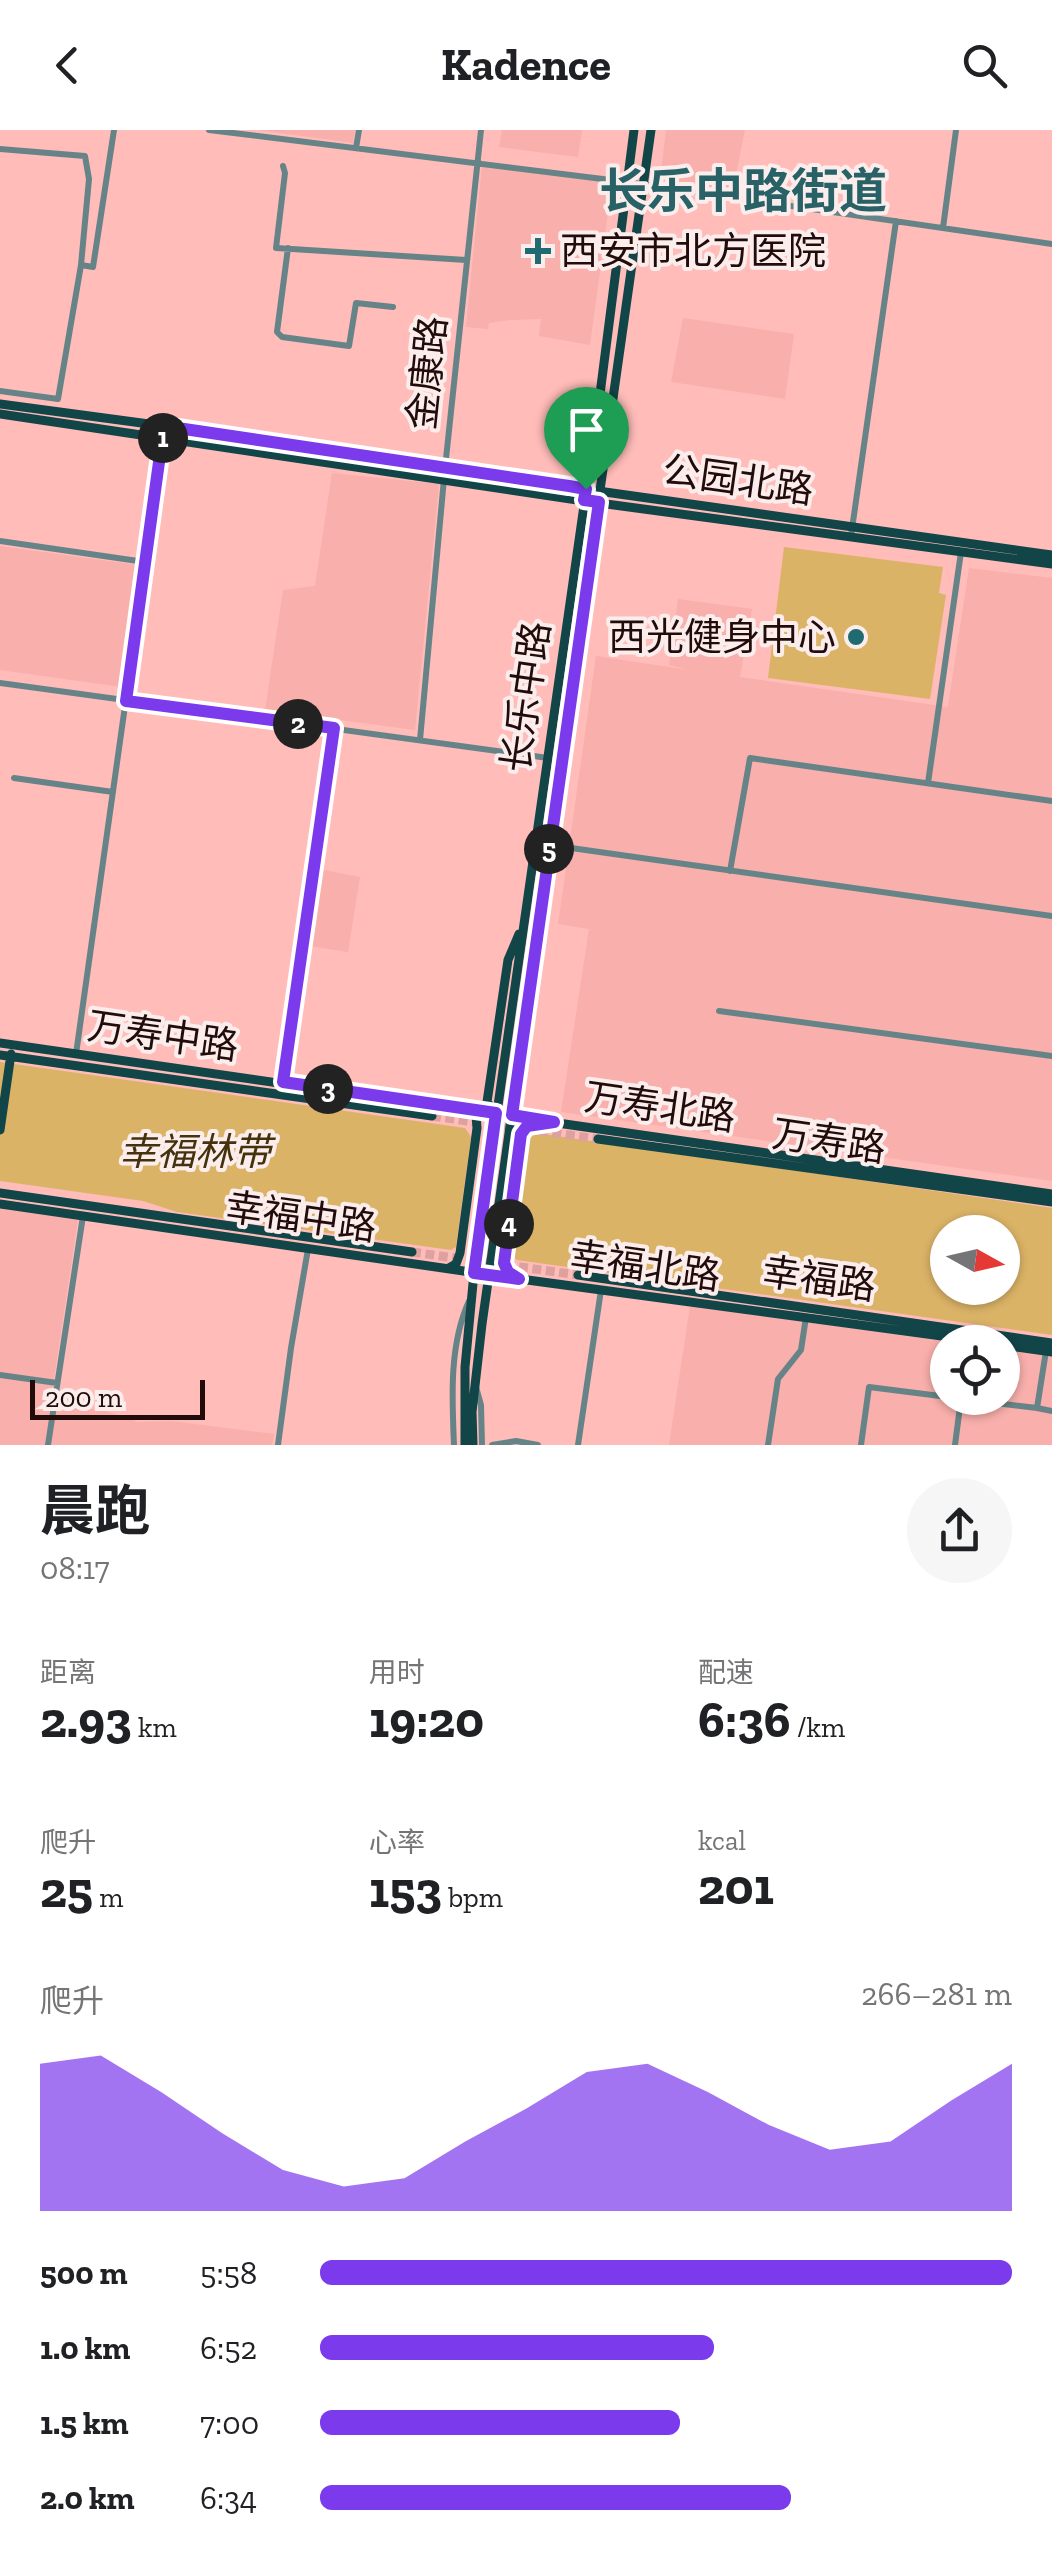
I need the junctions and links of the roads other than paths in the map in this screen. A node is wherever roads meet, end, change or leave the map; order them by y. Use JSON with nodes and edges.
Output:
{"nodes":[{"id":1,"x":114,"y":130,"type":"edge"},
{"id":2,"x":209,"y":130,"type":"edge"},
{"id":3,"x":359,"y":130,"type":"edge"},
{"id":4,"x":481,"y":130,"type":"edge"},
{"id":5,"x":634,"y":130,"type":"edge"},
{"id":6,"x":651,"y":130,"type":"edge"},
{"id":7,"x":956,"y":130,"type":"edge"},
{"id":8,"x":356,"y":148,"type":"junction"},
{"id":9,"x":0,"y":149,"type":"edge"},
{"id":10,"x":476,"y":162,"type":"junction"},
{"id":11,"x":283,"y":166,"type":"dead end"},
{"id":12,"x":627,"y":182,"type":"junction"},
{"id":13,"x":643,"y":184,"type":"junction"},
{"id":14,"x":896,"y":221,"type":"junction"},
{"id":15,"x":942,"y":228,"type":"junction"},
{"id":16,"x":1052,"y":244,"type":"edge"},
{"id":17,"x":288,"y":248,"type":"junction"},
{"id":18,"x":466,"y":260,"type":"junction"},
{"id":19,"x":82,"y":265,"type":"junction"},
{"id":20,"x":393,"y":307,"type":"dead end"},
{"id":21,"x":0,"y":391,"type":"edge"},
{"id":22,"x":0,"y":404,"type":"edge"},
{"id":23,"x":0,"y":414,"type":"edge"},
{"id":24,"x":164,"y":431,"type":"junction"},
{"id":25,"x":445,"y":473,"type":"junction"},
{"id":26,"x":586,"y":489,"type":"junction"},
{"id":27,"x":600,"y":497,"type":"junction"},
{"id":28,"x":584,"y":500,"type":"junction"},
{"id":29,"x":852,"y":531,"type":"junction"},
{"id":30,"x":0,"y":541,"type":"edge"},
{"id":31,"x":961,"y":551,"type":"junction"},
{"id":32,"x":1052,"y":555,"type":"edge"},
{"id":33,"x":145,"y":562,"type":"junction"},
{"id":34,"x":1052,"y":564,"type":"edge"},
{"id":35,"x":0,"y":683,"type":"edge"},
{"id":36,"x":126,"y":701,"type":"junction"},
{"id":37,"x":334,"y":728,"type":"junction"},
{"id":38,"x":420,"y":740,"type":"junction"},
{"id":39,"x":548,"y":758,"type":"junction"},
{"id":40,"x":14,"y":778,"type":"dead end"},
{"id":41,"x":928,"y":783,"type":"junction"},
{"id":42,"x":113,"y":792,"type":"junction"},
{"id":43,"x":1052,"y":801,"type":"edge"},
{"id":44,"x":550,"y":846,"type":"junction"},
{"id":45,"x":730,"y":871,"type":"junction"},
{"id":46,"x":529,"y":886,"type":"junction"},
{"id":47,"x":544,"y":888,"type":"junction"},
{"id":48,"x":1052,"y":916,"type":"edge"},
{"id":49,"x":719,"y":1012,"type":"dead end"},
{"id":50,"x":0,"y":1043,"type":"edge"},
{"id":51,"x":12,"y":1045,"type":"junction"},
{"id":52,"x":76,"y":1054,"type":"junction"},
{"id":53,"x":5,"y":1056,"type":"edge"},
{"id":54,"x":1052,"y":1056,"type":"edge"},
{"id":55,"x":134,"y":1062,"type":"junction"},
{"id":56,"x":283,"y":1082,"type":"junction"},
{"id":57,"x":200,"y":1083,"type":"junction"},
{"id":58,"x":464,"y":1108,"type":"junction"},
{"id":59,"x":496,"y":1113,"type":"junction"},
{"id":60,"x":512,"y":1115,"type":"junction"},
{"id":61,"x":432,"y":1116,"type":"tunnel mouth"},
{"id":62,"x":554,"y":1122,"type":"junction"},
{"id":63,"x":0,"y":1130,"type":"edge"},
{"id":64,"x":598,"y":1139,"type":"tunnel mouth"},
{"id":65,"x":0,"y":1193,"type":"edge"},
{"id":66,"x":1052,"y":1194,"type":"edge"},
{"id":67,"x":1052,"y":1202,"type":"edge"},
{"id":68,"x":0,"y":1204,"type":"edge"},
{"id":69,"x":83,"y":1216,"type":"junction"},
{"id":70,"x":308,"y":1248,"type":"junction"},
{"id":71,"x":412,"y":1252,"type":"tunnel mouth"},
{"id":72,"x":447,"y":1269,"type":"junction"},
{"id":73,"x":474,"y":1273,"type":"junction"},
{"id":74,"x":489,"y":1275,"type":"junction"},
{"id":75,"x":578,"y":1276,"type":"tunnel mouth"},
{"id":76,"x":519,"y":1279,"type":"junction"},
{"id":77,"x":601,"y":1290,"type":"junction"},
{"id":78,"x":472,"y":1295,"type":"junction"},
{"id":79,"x":806,"y":1318,"type":"junction"},
{"id":80,"x":930,"y":1335,"type":"edge"},
{"id":81,"x":1020,"y":1346,"type":"edge"},
{"id":82,"x":1050,"y":1348,"type":"edge"},
{"id":83,"x":0,"y":1375,"type":"edge"},
{"id":84,"x":57,"y":1383,"type":"junction"},
{"id":85,"x":476,"y":1386,"type":"junction"},
{"id":86,"x":930,"y":1394,"type":"edge"},
{"id":87,"x":1020,"y":1406,"type":"edge"},
{"id":88,"x":1037,"y":1408,"type":"junction"},
{"id":89,"x":1052,"y":1411,"type":"edge"},
{"id":90,"x":960,"y":1415,"type":"edge"},
{"id":91,"x":48,"y":1445,"type":"edge"},
{"id":92,"x":278,"y":1445,"type":"edge"},
{"id":93,"x":454,"y":1445,"type":"edge"},
{"id":94,"x":464,"y":1445,"type":"edge"},
{"id":95,"x":473,"y":1445,"type":"edge"},
{"id":96,"x":482,"y":1445,"type":"edge"},
{"id":97,"x":492,"y":1445,"type":"edge"},
{"id":98,"x":538,"y":1445,"type":"edge"},
{"id":99,"x":578,"y":1445,"type":"edge"},
{"id":100,"x":768,"y":1445,"type":"edge"},
{"id":101,"x":861,"y":1445,"type":"edge"},
{"id":102,"x":955,"y":1445,"type":"edge"}],
"edges":[{"from":1,"to":19,"type":"street"},
{"from":2,"to":8,"type":"street"},
{"from":3,"to":8,"type":"street"},
{"from":4,"to":10,"type":"street","name":"金康路"},
{"from":5,"to":12,"type":"main road","name":"长乐中路"},
{"from":6,"to":13,"type":"main road","name":"长乐中路"},
{"from":7,"to":15,"type":"street"},
{"from":8,"to":10,"type":"street"},
{"from":9,"to":19,"type":"street"},
{"from":10,"to":12,"type":"street"},
{"from":10,"to":18,"type":"street","name":"金康路"},
{"from":11,"to":17,"type":"street"},
{"from":12,"to":13,"type":"street"},
{"from":12,"to":26,"type":"main road","name":"长乐中路"},
{"from":13,"to":14,"type":"street"},
{"from":13,"to":27,"type":"main road","name":"长乐中路"},
{"from":14,"to":15,"type":"street"},
{"from":14,"to":29,"type":"street"},
{"from":15,"to":16,"type":"street"},
{"from":17,"to":18,"type":"street"},
{"from":17,"to":20,"type":"street"},
{"from":18,"to":25,"type":"street","name":"金康路"},
{"from":19,"to":21,"type":"street"},
{"from":22,"to":24,"type":"main road","name":"公园北路"},
{"from":23,"to":24,"type":"main road","name":"公园北路"},
{"from":24,"to":25,"type":"main road","name":"公园北路"},
{"from":24,"to":33,"type":"street"},
{"from":25,"to":26,"type":"main road","name":"公园北路"},
{"from":25,"to":28,"type":"main road","name":"公园北路"},
{"from":25,"to":38,"type":"street","name":"金康路"},
{"from":26,"to":27,"type":"main road","name":"公园北路"},
{"from":26,"to":28,"type":"main road","name":"长乐中路"},
{"from":27,"to":28,"type":"main road","name":"公园北路"},
{"from":27,"to":29,"type":"main road","name":"公园北路"},
{"from":27,"to":44,"type":"main road","name":"长乐中路"},
{"from":28,"to":39,"type":"main road","name":"长乐中路"},
{"from":29,"to":31,"type":"main road","name":"公园北路"},
{"from":29,"to":32,"type":"main road","name":"公园北路"},
{"from":30,"to":33,"type":"street"},
{"from":31,"to":34,"type":"main road","name":"公园北路"},
{"from":31,"to":41,"type":"street"},
{"from":33,"to":36,"type":"street"},
{"from":35,"to":36,"type":"street"},
{"from":36,"to":37,"type":"street"},
{"from":36,"to":42,"type":"street"},
{"from":37,"to":38,"type":"street"},
{"from":37,"to":56,"type":"street"},
{"from":38,"to":39,"type":"street"},
{"from":39,"to":46,"type":"main road","name":"长乐中路"},
{"from":40,"to":42,"type":"street"},
{"from":41,"to":43,"type":"street"},
{"from":41,"to":45,"type":"street"},
{"from":42,"to":52,"type":"street"},
{"from":44,"to":45,"type":"street"},
{"from":44,"to":47,"type":"main road","name":"长乐中路"},
{"from":45,"to":48,"type":"street"},
{"from":46,"to":47,"type":"main road"},
{"from":46,"to":59,"type":"main road","name":"长乐中路"},
{"from":47,"to":60,"type":"main road","name":"长乐中路"},
{"from":49,"to":54,"type":"street"},
{"from":50,"to":51,"type":"main road","name":"万寿中路"},
{"from":51,"to":52,"type":"main road","name":"万寿中路"},
{"from":51,"to":53,"type":"main road"},
{"from":52,"to":55,"type":"main road","name":"万寿中路"},
{"from":53,"to":57,"type":"main road"},
{"from":53,"to":63,"type":"main road"},
{"from":55,"to":56,"type":"main road","name":"万寿中路"},
{"from":55,"to":57,"type":"main road"},
{"from":56,"to":58,"type":"main road","name":"万寿中路"},
{"from":57,"to":61,"type":"main road"},
{"from":58,"to":59,"type":"main road","name":"万寿中路"},
{"from":58,"to":72,"type":"main road"},
{"from":59,"to":60,"type":"main road","name":"万寿北路"},
{"from":59,"to":73,"type":"main road","name":"长乐中路"},
{"from":60,"to":62,"type":"main road","name":"万寿北路"},
{"from":60,"to":74,"type":"main road","name":"长乐中路"},
{"from":62,"to":66,"type":"main road","name":"万寿北路"},
{"from":62,"to":76,"type":"main road"},
{"from":64,"to":67,"type":"main road","name":"万寿路"},
{"from":65,"to":71,"type":"main road"},
{"from":68,"to":69,"type":"main road","name":"幸福中路"},
{"from":69,"to":70,"type":"main road","name":"幸福中路"},
{"from":69,"to":84,"type":"street"},
{"from":70,"to":72,"type":"main road","name":"幸福中路"},
{"from":70,"to":92,"type":"street"},
{"from":72,"to":73,"type":"main road","name":"幸福中路"},
{"from":73,"to":74,"type":"main road","name":"幸福北路"},
{"from":73,"to":78,"type":"main road","name":"长乐中路"},
{"from":74,"to":76,"type":"main road","name":"幸福北路"},
{"from":74,"to":85,"type":"main road","name":"长乐中路"},
{"from":75,"to":82,"type":"main road","name":"幸福路"},
{"from":76,"to":77,"type":"main road","name":"幸福北路"},
{"from":77,"to":79,"type":"main road","name":"幸福北路"},
{"from":77,"to":99,"type":"street"},
{"from":78,"to":93,"type":"street"},
{"from":78,"to":94,"type":"main road","name":"长乐中路"},
{"from":79,"to":80,"type":"main road","name":"幸福北路"},
{"from":79,"to":100,"type":"street"},
{"from":81,"to":82,"type":"main road"},
{"from":82,"to":88,"type":"street"},
{"from":83,"to":84,"type":"street"},
{"from":84,"to":91,"type":"street"},
{"from":85,"to":95,"type":"main road","name":"长乐中路"},
{"from":85,"to":96,"type":"street"},
{"from":86,"to":101,"type":"street"},
{"from":87,"to":88,"type":"street"},
{"from":88,"to":89,"type":"street"},
{"from":90,"to":102,"type":"street"},
{"from":97,"to":98,"type":"street"}]}
